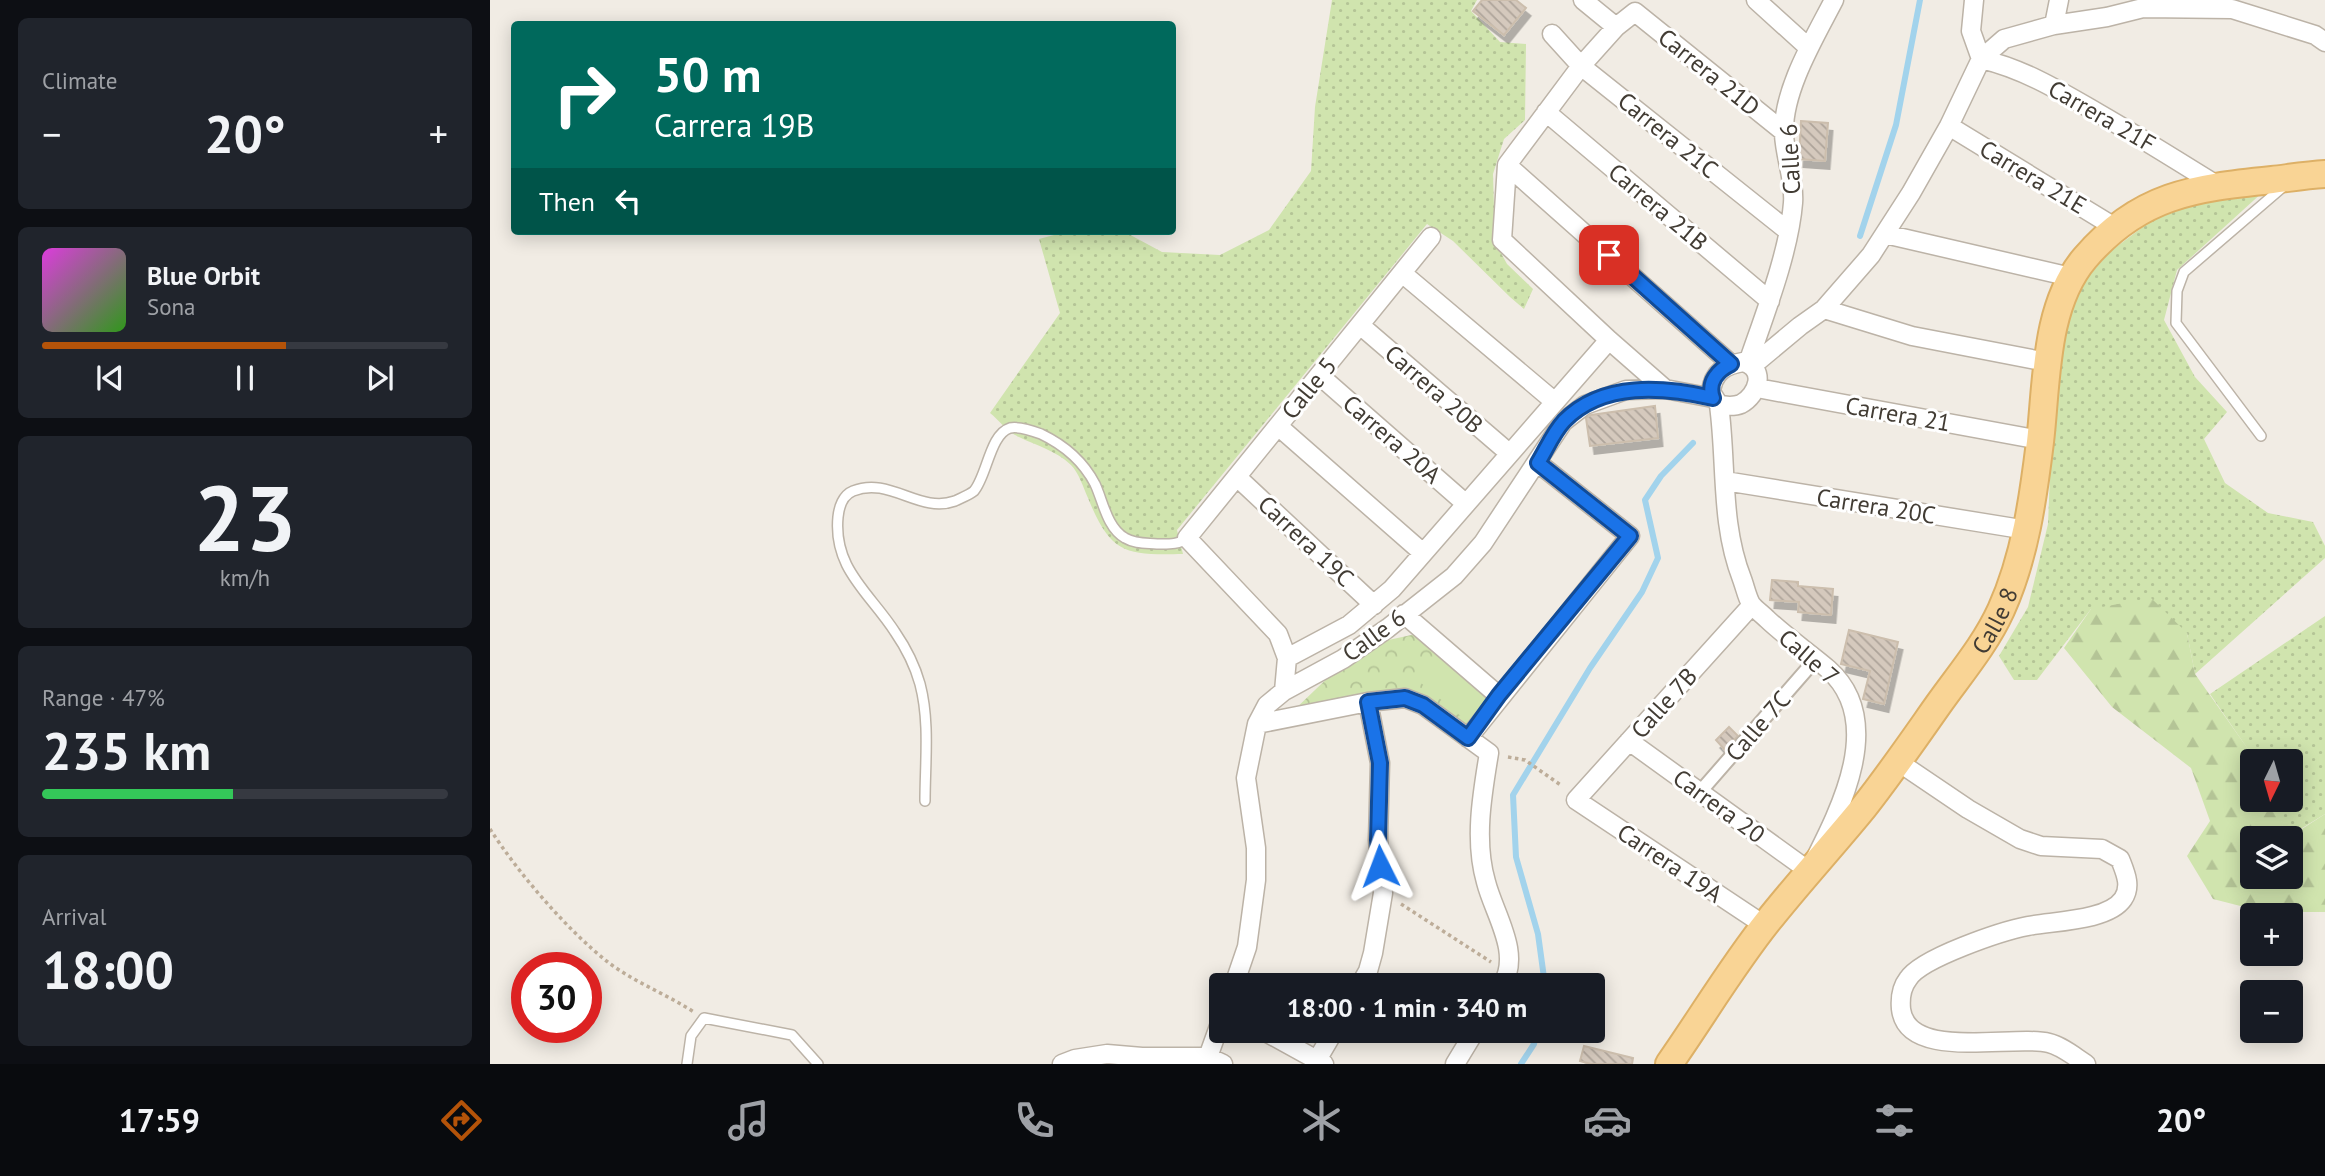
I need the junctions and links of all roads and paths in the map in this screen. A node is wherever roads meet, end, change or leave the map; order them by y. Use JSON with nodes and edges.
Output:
{"nodes":[{"id":1,"x":1583,"y":0,"type":"edge"},
{"id":2,"x":1756,"y":0,"type":"edge"},
{"id":3,"x":1834,"y":0,"type":"edge"},
{"id":4,"x":1974,"y":0,"type":"edge"},
{"id":5,"x":2059,"y":0,"type":"edge"},
{"id":6,"x":2144,"y":4,"type":"edge"},
{"id":7,"x":2233,"y":4,"type":"edge"},
{"id":8,"x":2054,"y":25,"type":"junction"},
{"id":9,"x":1616,"y":27,"type":"junction"},
{"id":10,"x":1552,"y":34,"type":"dead end"},
{"id":11,"x":2325,"y":42,"type":"edge"},
{"id":12,"x":1809,"y":48,"type":"junction"},
{"id":13,"x":1981,"y":59,"type":"junction"},
{"id":14,"x":1581,"y":66,"type":"junction"},
{"id":15,"x":1546,"y":112,"type":"junction"},
{"id":16,"x":1949,"y":125,"type":"junction"},
{"id":17,"x":1784,"y":132,"type":"junction"},
{"id":18,"x":1507,"y":165,"type":"junction"},
{"id":19,"x":2314,"y":172,"type":"edge"},
{"id":20,"x":2227,"y":185,"type":"junction"},
{"id":21,"x":2116,"y":228,"type":"junction"},
{"id":22,"x":1788,"y":231,"type":"junction"},
{"id":23,"x":1885,"y":234,"type":"junction"},
{"id":24,"x":1431,"y":237,"type":"dead end"},
{"id":25,"x":1402,"y":273,"type":"junction"},
{"id":26,"x":2071,"y":277,"type":"junction"},
{"id":27,"x":1770,"y":301,"type":"junction"},
{"id":28,"x":1824,"y":309,"type":"junction"},
{"id":29,"x":1360,"y":325,"type":"junction"},
{"id":30,"x":1609,"y":341,"type":"junction"},
{"id":31,"x":2047,"y":362,"type":"junction"},
{"id":32,"x":1744,"y":365,"type":"junction"},
{"id":33,"x":1319,"y":375,"type":"junction"},
{"id":34,"x":1716,"y":376,"type":"junction"},
{"id":35,"x":1757,"y":388,"type":"junction"},
{"id":36,"x":1674,"y":390,"type":"junction"},
{"id":37,"x":1555,"y":402,"type":"junction"},
{"id":38,"x":1716,"y":402,"type":"junction"},
{"id":39,"x":1741,"y":404,"type":"junction"},
{"id":40,"x":1278,"y":426,"type":"junction"},
{"id":41,"x":2261,"y":436,"type":"dead end"},
{"id":42,"x":2040,"y":440,"type":"junction"},
{"id":43,"x":1724,"y":444,"type":"junction"},
{"id":44,"x":1509,"y":453,"type":"junction"},
{"id":45,"x":1538,"y":463,"type":"junction"},
{"id":46,"x":1237,"y":477,"type":"junction"},
{"id":47,"x":1725,"y":481,"type":"junction"},
{"id":48,"x":1465,"y":503,"type":"junction"},
{"id":49,"x":2027,"y":530,"type":"junction"},
{"id":50,"x":1187,"y":538,"type":"junction"},
{"id":51,"x":1423,"y":553,"type":"junction"},
{"id":52,"x":1374,"y":605,"type":"junction"},
{"id":53,"x":1752,"y":605,"type":"junction"},
{"id":54,"x":1404,"y":614,"type":"junction"},
{"id":55,"x":1287,"y":658,"type":"junction"},
{"id":56,"x":1815,"y":660,"type":"junction"},
{"id":57,"x":1284,"y":691,"type":"junction"},
{"id":58,"x":1499,"y":695,"type":"junction"},
{"id":59,"x":1368,"y":702,"type":"junction"},
{"id":60,"x":1256,"y":724,"type":"junction"},
{"id":61,"x":1468,"y":738,"type":"junction"},
{"id":62,"x":1629,"y":741,"type":"junction"},
{"id":63,"x":1524,"y":760,"type":"dead end"},
{"id":64,"x":1897,"y":761,"type":"junction"},
{"id":65,"x":1556,"y":781,"type":"dead end"},
{"id":66,"x":1700,"y":792,"type":"junction"},
{"id":67,"x":1576,"y":800,"type":"joint"},
{"id":68,"x":925,"y":801,"type":"dead end"},
{"id":69,"x":490,"y":829,"type":"edge"},
{"id":70,"x":1809,"y":870,"type":"junction"},
{"id":71,"x":1382,"y":893,"type":"junction"},
{"id":72,"x":1765,"y":925,"type":"junction"},
{"id":73,"x":1238,"y":973,"type":"edge"},
{"id":74,"x":1367,"y":973,"type":"edge"},
{"id":75,"x":1496,"y":973,"type":"edge"},
{"id":76,"x":1506,"y":973,"type":"edge"},
{"id":77,"x":704,"y":1018,"type":"junction"},
{"id":78,"x":1286,"y":1043,"type":"edge"},
{"id":79,"x":1329,"y":1043,"type":"edge"},
{"id":80,"x":1468,"y":1043,"type":"edge"},
{"id":81,"x":1216,"y":1060,"type":"edge"},
{"id":82,"x":1320,"y":1062,"type":"edge"},
{"id":83,"x":687,"y":1064,"type":"edge"},
{"id":84,"x":818,"y":1064,"type":"edge"},
{"id":85,"x":1062,"y":1064,"type":"edge"},
{"id":86,"x":1455,"y":1064,"type":"edge"},
{"id":87,"x":1669,"y":1064,"type":"edge"},
{"id":88,"x":2086,"y":1064,"type":"edge"}],
"edges":[{"from":1,"to":9,"type":"street"},
{"from":2,"to":12,"type":"street"},
{"from":3,"to":12,"type":"street","name":"Calle 6"},
{"from":4,"to":13,"type":"street"},
{"from":5,"to":8,"type":"street"},
{"from":6,"to":7,"type":"street"},
{"from":6,"to":8,"type":"street"},
{"from":7,"to":11,"type":"street"},
{"from":8,"to":13,"type":"street"},
{"from":9,"to":14,"type":"street"},
{"from":9,"to":17,"type":"street","name":"Carrera 21D"},
{"from":10,"to":14,"type":"street","name":"Carrera 21C"},
{"from":12,"to":17,"type":"street","name":"Calle 6"},
{"from":13,"to":16,"type":"street"},
{"from":13,"to":20,"type":"street","name":"Carrera 21F"},
{"from":14,"to":15,"type":"street"},
{"from":14,"to":22,"type":"street","name":"Carrera 21C"},
{"from":15,"to":18,"type":"street"},
{"from":15,"to":27,"type":"street","name":"Carrera 21B"},
{"from":16,"to":21,"type":"street","name":"Carrera 21E"},
{"from":16,"to":23,"type":"street"},
{"from":17,"to":22,"type":"street","name":"Calle 6"},
{"from":18,"to":30,"type":"street"},
{"from":18,"to":32,"type":"street"},
{"from":19,"to":20,"type":"main road","name":"Calle 8"},
{"from":19,"to":41,"type":"lane"},
{"from":20,"to":21,"type":"main road","name":"Calle 8"},
{"from":21,"to":26,"type":"main road","name":"Calle 8"},
{"from":22,"to":27,"type":"street","name":"Calle 6"},
{"from":23,"to":26,"type":"street"},
{"from":23,"to":28,"type":"street"},
{"from":24,"to":25,"type":"street","name":"Calle 5"},
{"from":25,"to":29,"type":"street","name":"Calle 5"},
{"from":25,"to":37,"type":"street"},
{"from":26,"to":31,"type":"main road","name":"Calle 8"},
{"from":27,"to":32,"type":"street","name":"Calle 6"},
{"from":28,"to":31,"type":"street"},
{"from":28,"to":32,"type":"street"},
{"from":29,"to":33,"type":"street","name":"Calle 5"},
{"from":29,"to":44,"type":"street","name":"Carrera 20B"},
{"from":30,"to":36,"type":"street"},
{"from":30,"to":37,"type":"street"},
{"from":31,"to":42,"type":"main road","name":"Calle 8"},
{"from":32,"to":34,"type":"street"},
{"from":32,"to":35,"type":"street"},
{"from":33,"to":40,"type":"street","name":"Calle 5"},
{"from":33,"to":48,"type":"street","name":"Carrera 20A"},
{"from":34,"to":36,"type":"street","name":"Calle 6"},
{"from":34,"to":38,"type":"street"},
{"from":35,"to":39,"type":"street"},
{"from":35,"to":42,"type":"street","name":"Carrera 21"},
{"from":36,"to":38,"type":"street","name":"Calle 6"},
{"from":36,"to":45,"type":"street","name":"Calle 6"},
{"from":37,"to":44,"type":"street"},
{"from":38,"to":39,"type":"street"},
{"from":38,"to":43,"type":"street","name":"Calle 7"},
{"from":39,"to":43,"type":"street","name":"Calle 7"},
{"from":40,"to":46,"type":"street","name":"Calle 5"},
{"from":40,"to":51,"type":"street"},
{"from":42,"to":49,"type":"main road","name":"Calle 8"},
{"from":43,"to":47,"type":"street","name":"Calle 7"},
{"from":44,"to":48,"type":"street"},
{"from":45,"to":54,"type":"street","name":"Calle 6"},
{"from":45,"to":58,"type":"street"},
{"from":46,"to":50,"type":"street","name":"Calle 5"},
{"from":46,"to":52,"type":"street","name":"Carrera 19C"},
{"from":47,"to":49,"type":"street","name":"Carrera 20C"},
{"from":47,"to":53,"type":"street","name":"Calle 7"},
{"from":48,"to":51,"type":"street"},
{"from":49,"to":64,"type":"main road","name":"Calle 8"},
{"from":50,"to":55,"type":"street"},
{"from":50,"to":68,"type":"lane"},
{"from":51,"to":52,"type":"street"},
{"from":52,"to":55,"type":"street"},
{"from":53,"to":56,"type":"street","name":"Calle 7"},
{"from":53,"to":62,"type":"street","name":"Calle 7B"},
{"from":54,"to":57,"type":"street","name":"Calle 6"},
{"from":54,"to":58,"type":"street"},
{"from":55,"to":57,"type":"street"},
{"from":56,"to":66,"type":"street","name":"Calle 7C"},
{"from":56,"to":70,"type":"street","name":"Calle 7"},
{"from":57,"to":60,"type":"street","name":"Calle 6"},
{"from":58,"to":61,"type":"street"},
{"from":59,"to":60,"type":"street"},
{"from":59,"to":61,"type":"street"},
{"from":59,"to":71,"type":"street"},
{"from":60,"to":73,"type":"street","name":"Calle 6"},
{"from":61,"to":76,"type":"street"},
{"from":62,"to":66,"type":"street","name":"Carrera 20"},
{"from":62,"to":67,"type":"street","name":"Calle 7B"},
{"from":63,"to":65,"type":"path"},
{"from":64,"to":70,"type":"main road","name":"Calle 8"},
{"from":64,"to":88,"type":"street"},
{"from":66,"to":70,"type":"street","name":"Carrera 20"},
{"from":67,"to":72,"type":"street","name":"Carrera 19A"},
{"from":69,"to":77,"type":"path"},
{"from":70,"to":72,"type":"main road","name":"Calle 8"},
{"from":71,"to":74,"type":"street"},
{"from":71,"to":75,"type":"path"},
{"from":72,"to":87,"type":"main road","name":"Calle 8"},
{"from":77,"to":83,"type":"lane"},
{"from":77,"to":84,"type":"lane"},
{"from":78,"to":82,"type":"street"},
{"from":79,"to":82,"type":"street"},
{"from":80,"to":86,"type":"street"},
{"from":81,"to":85,"type":"street"}]}
